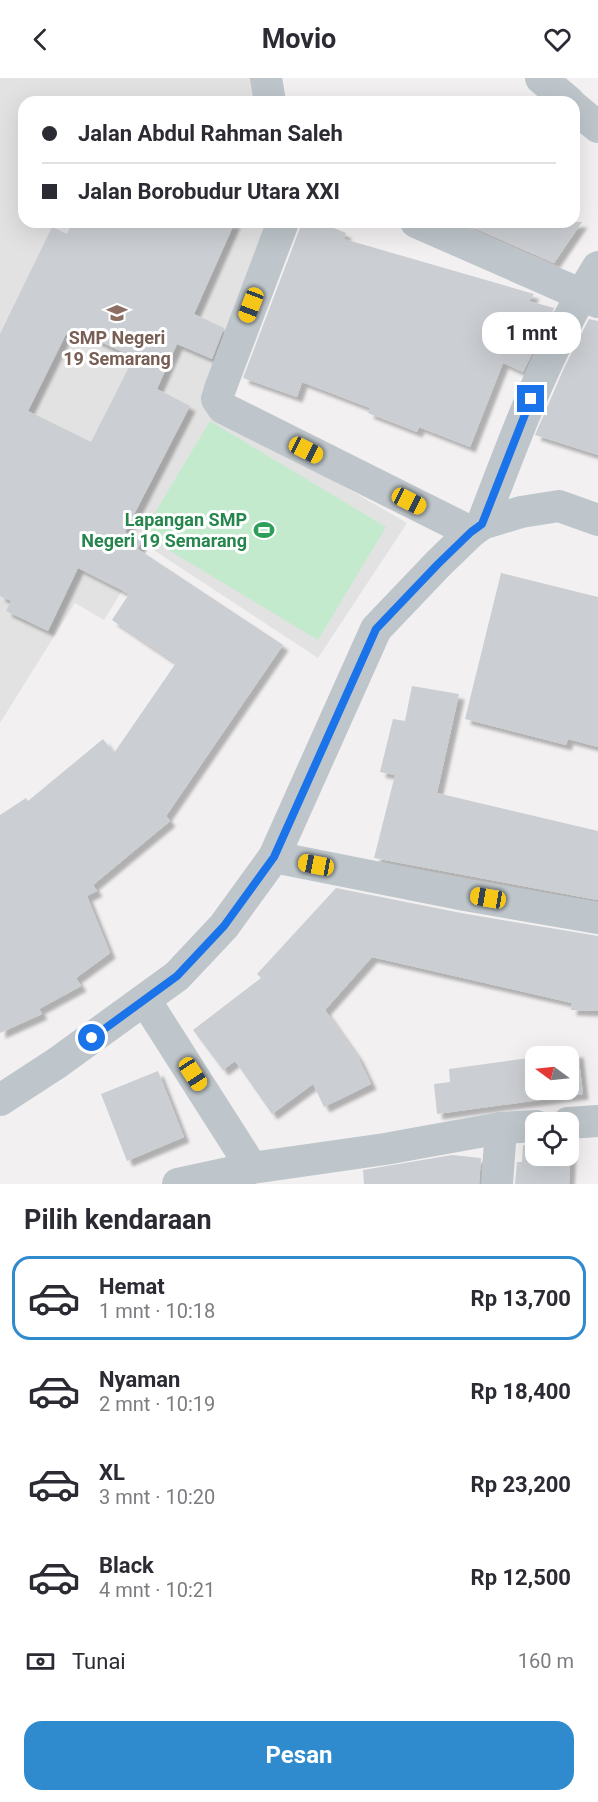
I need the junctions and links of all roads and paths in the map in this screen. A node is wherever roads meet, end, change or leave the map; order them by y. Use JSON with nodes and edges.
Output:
{"nodes":[{"id":1,"x":266,"y":78,"type":"edge"},
{"id":2,"x":540,"y":78,"type":"edge"},
{"id":3,"x":269,"y":96,"type":"edge"},
{"id":4,"x":562,"y":96,"type":"edge"},
{"id":5,"x":580,"y":112,"type":"edge"},
{"id":6,"x":598,"y":127,"type":"edge"},
{"id":7,"x":281,"y":228,"type":"edge"},
{"id":8,"x":430,"y":228,"type":"edge"},
{"id":9,"x":598,"y":267,"type":"edge"},
{"id":10,"x":589,"y":299,"type":"edge"},
{"id":11,"x":598,"y":520,"type":"edge"},
{"id":12,"x":477,"y":528,"type":"junction"},
{"id":13,"x":274,"y":857,"type":"junction"},
{"id":14,"x":598,"y":918,"type":"edge"},
{"id":15,"x":145,"y":1000,"type":"junction"},
{"id":16,"x":0,"y":1101,"type":"edge"},
{"id":17,"x":598,"y":1121,"type":"edge"},
{"id":18,"x":579,"y":1122,"type":"edge"},
{"id":19,"x":525,"y":1126,"type":"edge"},
{"id":20,"x":501,"y":1128,"type":"junction"},
{"id":21,"x":252,"y":1168,"type":"junction"},
{"id":22,"x":178,"y":1184,"type":"edge"},
{"id":23,"x":497,"y":1184,"type":"edge"}],
"edges":[{"from":1,"to":3,"type":"street"},
{"from":2,"to":4,"type":"street"},
{"from":5,"to":6,"type":"street"},
{"from":7,"to":12,"type":"street"},
{"from":8,"to":10,"type":"street"},
{"from":9,"to":10,"type":"street"},
{"from":10,"to":12,"type":"street"},
{"from":11,"to":12,"type":"street"},
{"from":12,"to":13,"type":"street"},
{"from":13,"to":14,"type":"street"},
{"from":13,"to":15,"type":"street"},
{"from":15,"to":16,"type":"street"},
{"from":15,"to":21,"type":"street"},
{"from":17,"to":18,"type":"street"},
{"from":19,"to":20,"type":"street"},
{"from":20,"to":21,"type":"street"},
{"from":20,"to":23,"type":"street"},
{"from":21,"to":22,"type":"street"}]}
